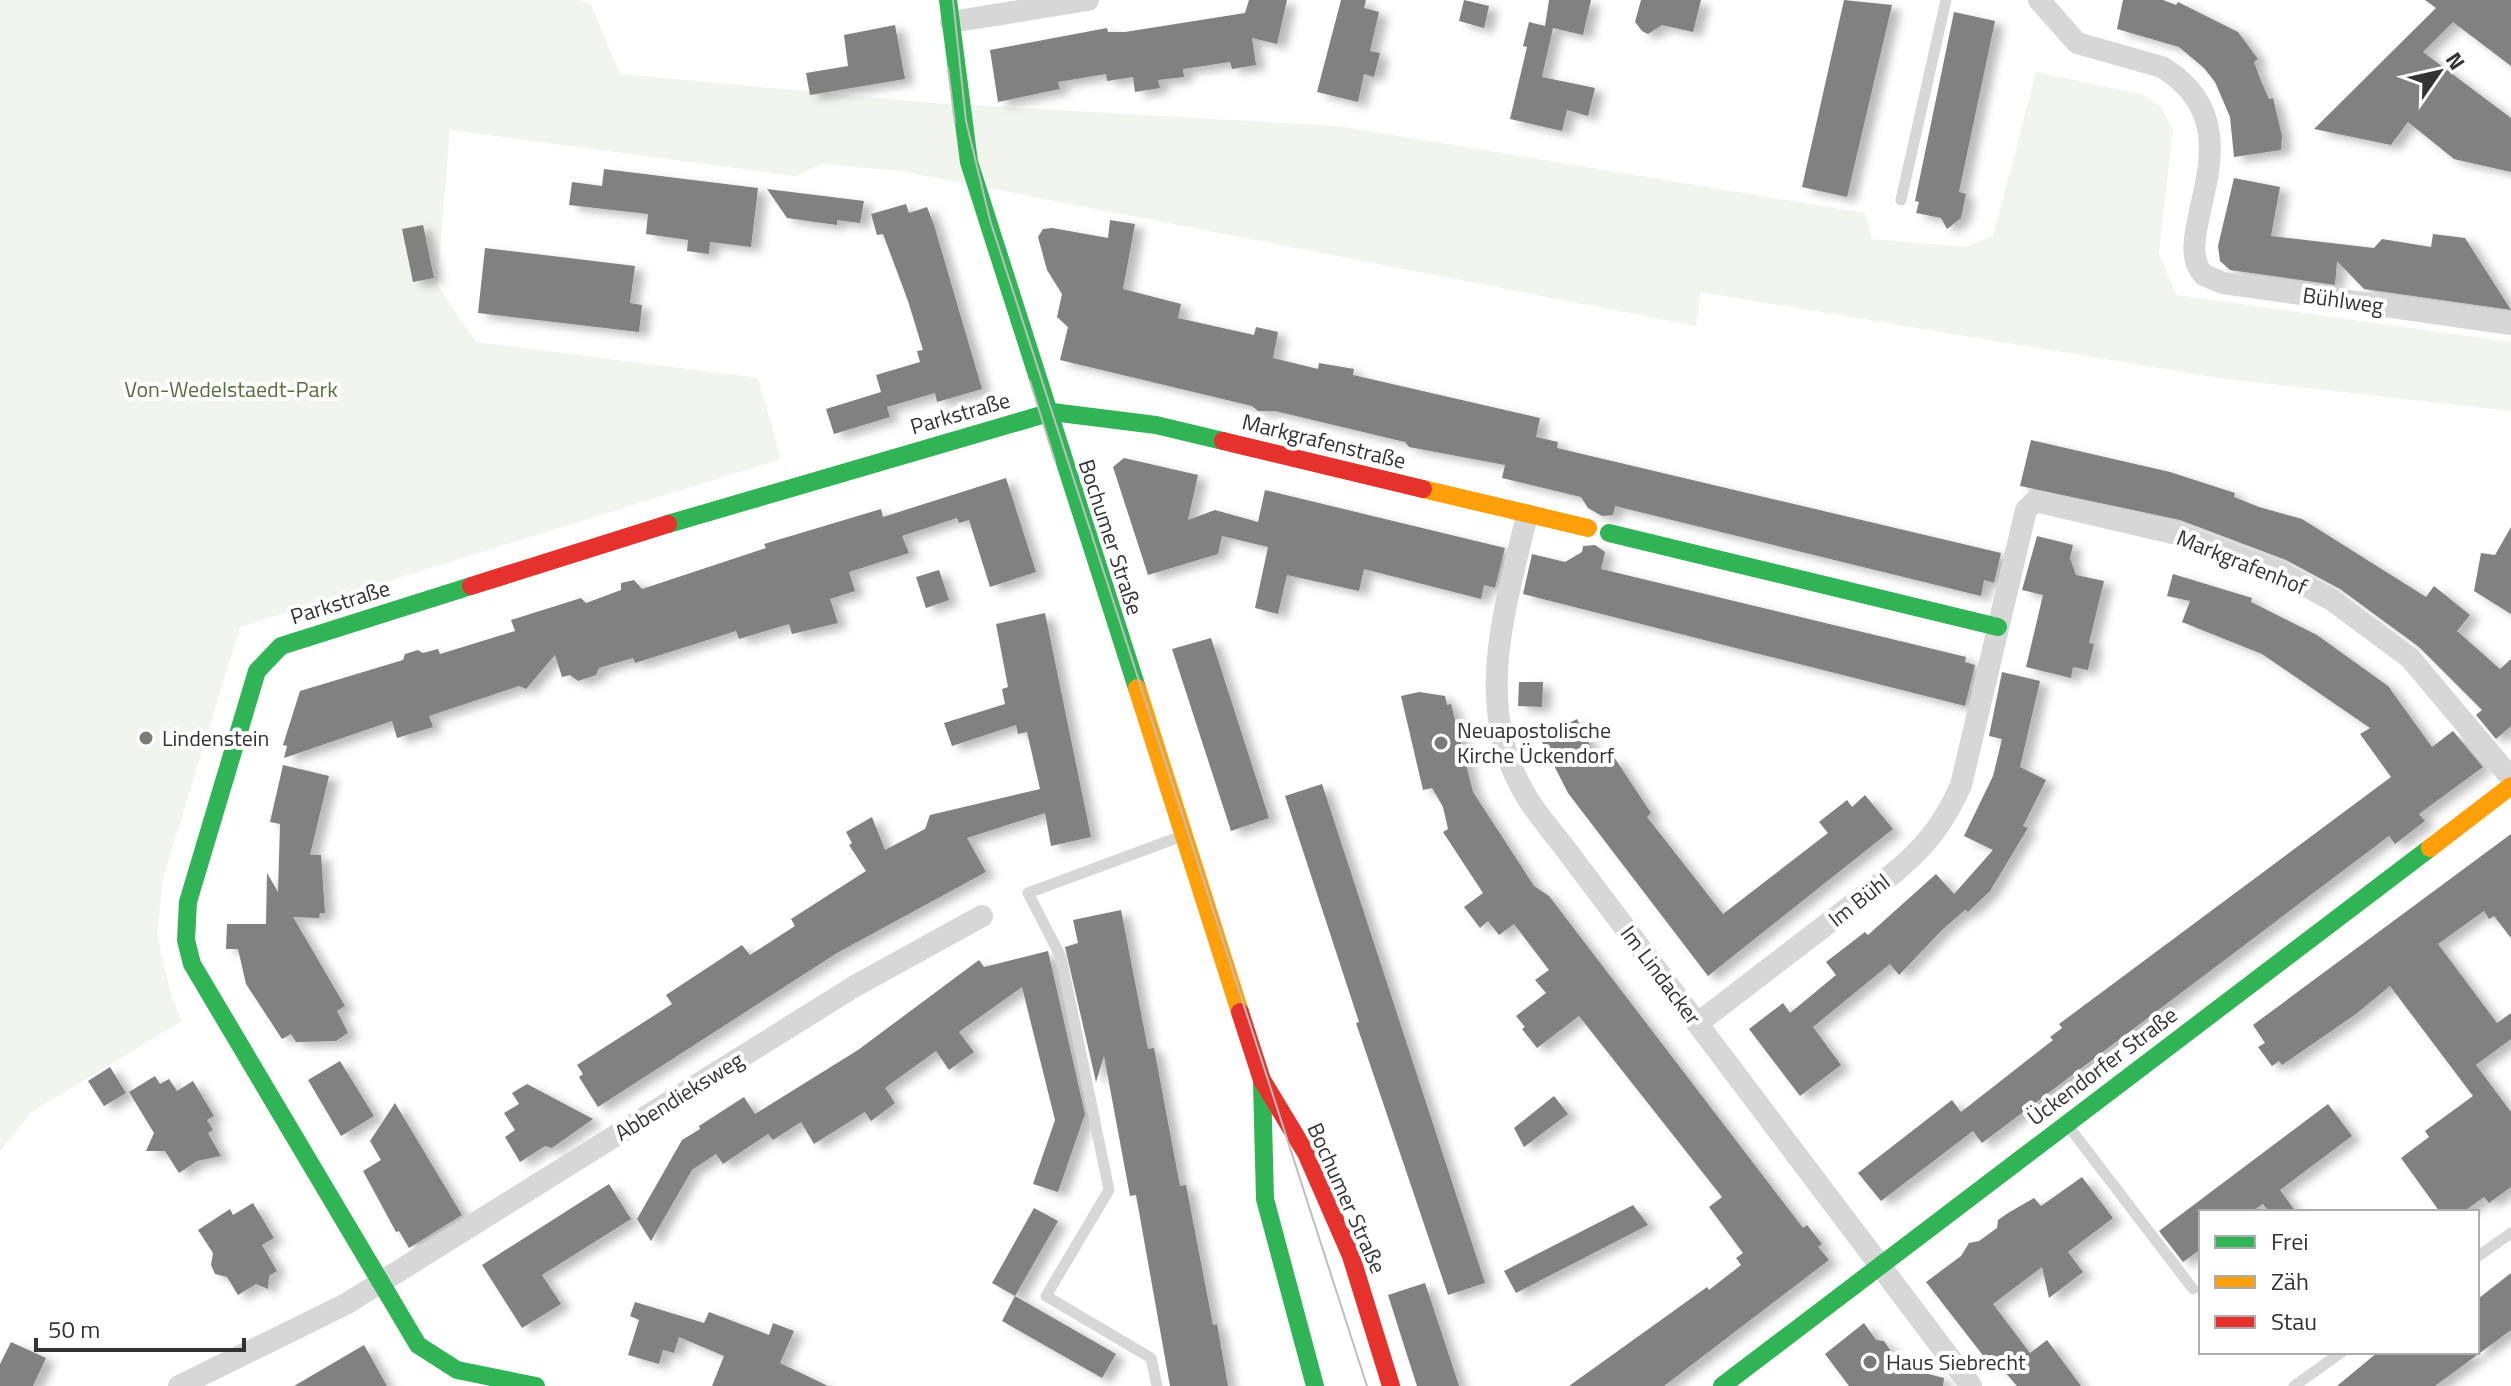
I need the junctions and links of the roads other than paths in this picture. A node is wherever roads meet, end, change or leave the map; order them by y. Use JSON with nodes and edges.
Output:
{"nodes":[{"id":1,"x":1088,"y":0,"type":"edge"},
{"id":2,"x":1946,"y":0,"type":"edge"},
{"id":3,"x":2039,"y":0,"type":"edge"},
{"id":4,"x":949,"y":11,"type":"edge"},
{"id":5,"x":1901,"y":200,"type":"dead end"},
{"id":6,"x":2511,"y":324,"type":"edge"},
{"id":7,"x":1047,"y":413,"type":"junction"},
{"id":8,"x":1527,"y":515,"type":"junction"},
{"id":9,"x":1588,"y":528,"type":"dead end"},
{"id":10,"x":1614,"y":535,"type":"dead end"},
{"id":11,"x":1998,"y":627,"type":"junction"},
{"id":12,"x":1972,"y":741,"type":"joint"},
{"id":13,"x":2511,"y":778,"type":"edge"},
{"id":14,"x":2511,"y":786,"type":"edge"},
{"id":15,"x":1182,"y":836,"type":"junction"},
{"id":16,"x":982,"y":916,"type":"dead end"},
{"id":17,"x":1698,"y":1023,"type":"junction"},
{"id":18,"x":1262,"y":1080,"type":"junction"},
{"id":19,"x":2066,"y":1124,"type":"junction"},
{"id":20,"x":2511,"y":1233,"type":"edge"},
{"id":21,"x":2479,"y":1256,"type":"edge"},
{"id":22,"x":1878,"y":1264,"type":"junction"},
{"id":23,"x":380,"y":1284,"type":"junction"},
{"id":24,"x":2193,"y":1289,"type":"dead end"},
{"id":25,"x":2339,"y":1354,"type":"edge"},
{"id":26,"x":179,"y":1386,"type":"edge"},
{"id":27,"x":536,"y":1386,"type":"edge"},
{"id":28,"x":1157,"y":1386,"type":"edge"},
{"id":29,"x":1315,"y":1386,"type":"edge"},
{"id":30,"x":1391,"y":1386,"type":"edge"},
{"id":31,"x":1722,"y":1386,"type":"edge"},
{"id":32,"x":1971,"y":1386,"type":"edge"},
{"id":33,"x":2294,"y":1386,"type":"edge"}],
"edges":[{"from":1,"to":4,"type":"street"},
{"from":2,"to":5,"type":"lane"},
{"from":3,"to":6,"type":"street","name":"Bühlweg"},
{"from":4,"to":7,"type":"main road","name":"Bochumer Straße"},
{"from":7,"to":8,"type":"main road","name":"Markgrafenstraße"},
{"from":7,"to":15,"type":"main road","name":"Bochumer Straße"},
{"from":7,"to":23,"type":"main road","name":"Parkstraße"},
{"from":8,"to":9,"type":"main road","name":"Markgrafenstraße"},
{"from":8,"to":17,"type":"street","name":"Im Lindacker"},
{"from":10,"to":11,"type":"main road"},
{"from":11,"to":12,"type":"street","name":"Markgrafenhof"},
{"from":11,"to":13,"type":"street","name":"Markgrafenhof"},
{"from":12,"to":17,"type":"street","name":"Im Bühl"},
{"from":14,"to":19,"type":"main road","name":"Ückendorfer Straße"},
{"from":15,"to":18,"type":"main road","name":"Bochumer Straße"},
{"from":15,"to":28,"type":"lane"},
{"from":16,"to":23,"type":"street","name":"Abbendieksweg"},
{"from":17,"to":22,"type":"street","name":"Im Lindacker"},
{"from":18,"to":29,"type":"main road","name":"Bochumer Straße"},
{"from":18,"to":30,"type":"main road","name":"Bochumer Straße"},
{"from":19,"to":22,"type":"main road","name":"Ückendorfer Straße"},
{"from":19,"to":24,"type":"lane"},
{"from":20,"to":21,"type":"lane"},
{"from":22,"to":31,"type":"main road","name":"Ückendorfer Straße"},
{"from":22,"to":32,"type":"street","name":"Im Lindacker"},
{"from":23,"to":26,"type":"street","name":"Abbendieksweg"},
{"from":23,"to":27,"type":"main road","name":"Parkstraße"},
{"from":25,"to":33,"type":"lane"}]}
